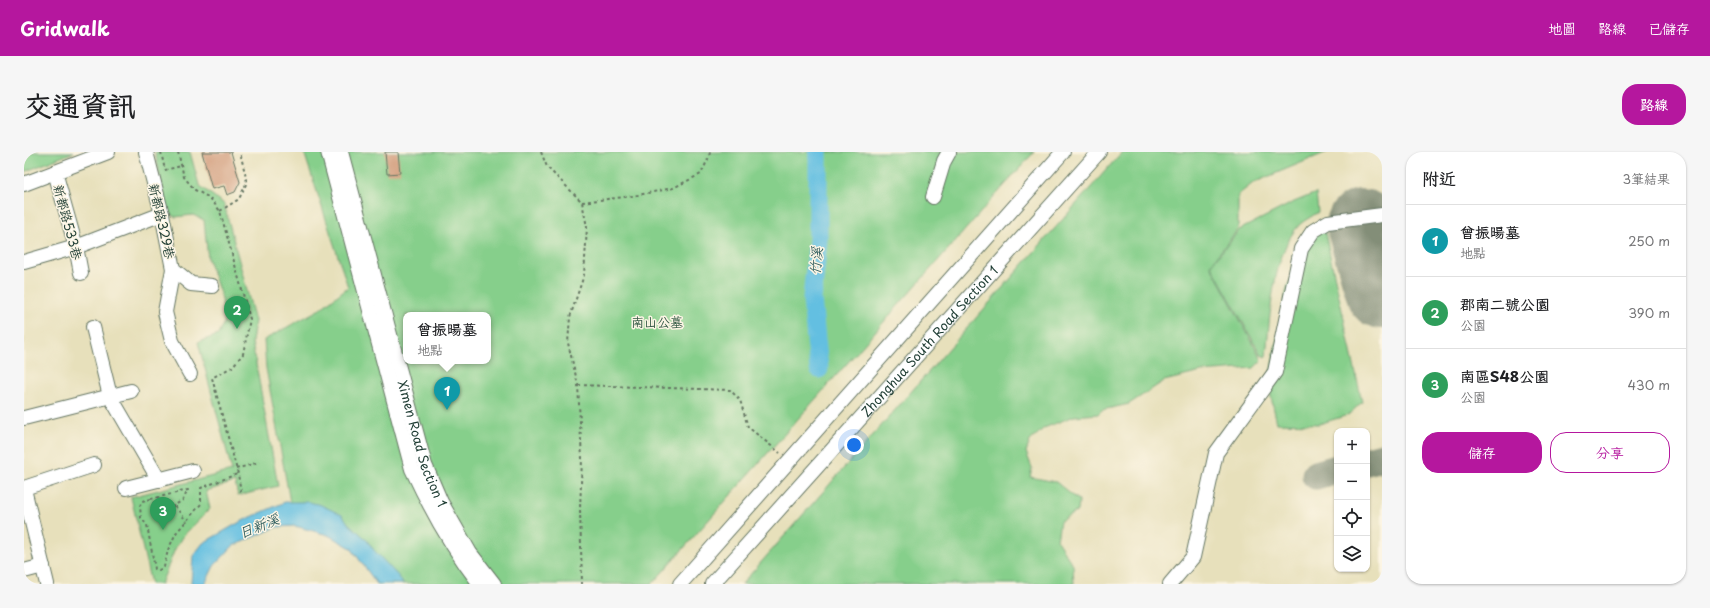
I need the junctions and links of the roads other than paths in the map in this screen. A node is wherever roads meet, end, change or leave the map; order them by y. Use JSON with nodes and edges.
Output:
{"nodes":[{"id":1,"x":108,"y":152,"type":"edge"},
{"id":2,"x":146,"y":152,"type":"edge"},
{"id":3,"x":328,"y":152,"type":"edge"},
{"id":4,"x":341,"y":152,"type":"edge"},
{"id":5,"x":950,"y":152,"type":"edge"},
{"id":6,"x":1063,"y":152,"type":"edge"},
{"id":7,"x":1099,"y":152,"type":"edge"},
{"id":8,"x":55,"y":172,"type":"junction"},
{"id":9,"x":24,"y":184,"type":"edge"},
{"id":10,"x":933,"y":197,"type":"dead end"},
{"id":11,"x":162,"y":214,"type":"junction"},
{"id":12,"x":1382,"y":215,"type":"edge"},
{"id":13,"x":76,"y":248,"type":"junction"},
{"id":14,"x":24,"y":262,"type":"edge"},
{"id":15,"x":173,"y":270,"type":"junction"},
{"id":16,"x":81,"y":272,"type":"dead end"},
{"id":17,"x":212,"y":286,"type":"dead end"},
{"id":18,"x":93,"y":327,"type":"dead end"},
{"id":19,"x":190,"y":374,"type":"dead end"},
{"id":20,"x":131,"y":391,"type":"dead end"},
{"id":21,"x":110,"y":396,"type":"junction"},
{"id":22,"x":24,"y":418,"type":"edge"},
{"id":23,"x":94,"y":465,"type":"dead end"},
{"id":24,"x":193,"y":471,"type":"dead end"},
{"id":25,"x":158,"y":480,"type":"junction"},
{"id":26,"x":126,"y":488,"type":"dead end"},
{"id":27,"x":25,"y":495,"type":"edge"},
{"id":28,"x":43,"y":566,"type":"junction"},
{"id":29,"x":24,"y":571,"type":"edge"},
{"id":30,"x":47,"y":584,"type":"edge"},
{"id":31,"x":480,"y":584,"type":"edge"},
{"id":32,"x":494,"y":584,"type":"edge"},
{"id":33,"x":680,"y":584,"type":"edge"},
{"id":34,"x":712,"y":584,"type":"edge"},
{"id":35,"x":1170,"y":584,"type":"edge"}],
"edges":[{"from":1,"to":8,"type":"street"},
{"from":2,"to":11,"type":"street","name":"新都路329巷"},
{"from":3,"to":31,"type":"street","name":"Ximen Road Section 1"},
{"from":4,"to":32,"type":"street","name":"Ximen Road Section 1"},
{"from":5,"to":10,"type":"street"},
{"from":6,"to":33,"type":"street","name":"Zhonghua South Road Section 1"},
{"from":7,"to":34,"type":"street","name":"Zhonghua South Road Section 1"},
{"from":8,"to":9,"type":"street"},
{"from":8,"to":13,"type":"street","name":"新都路533巷"},
{"from":11,"to":13,"type":"street"},
{"from":11,"to":15,"type":"street","name":"新都路329巷"},
{"from":12,"to":35,"type":"street"},
{"from":13,"to":14,"type":"street"},
{"from":13,"to":16,"type":"street","name":"新都路533巷"},
{"from":15,"to":17,"type":"street","name":"新都路329巷"},
{"from":15,"to":19,"type":"street"},
{"from":18,"to":21,"type":"street"},
{"from":20,"to":21,"type":"street"},
{"from":21,"to":22,"type":"street"},
{"from":21,"to":25,"type":"street"},
{"from":23,"to":27,"type":"street"},
{"from":24,"to":25,"type":"street"},
{"from":25,"to":26,"type":"street"},
{"from":27,"to":28,"type":"street"},
{"from":28,"to":29,"type":"street"},
{"from":28,"to":30,"type":"street"}]}
